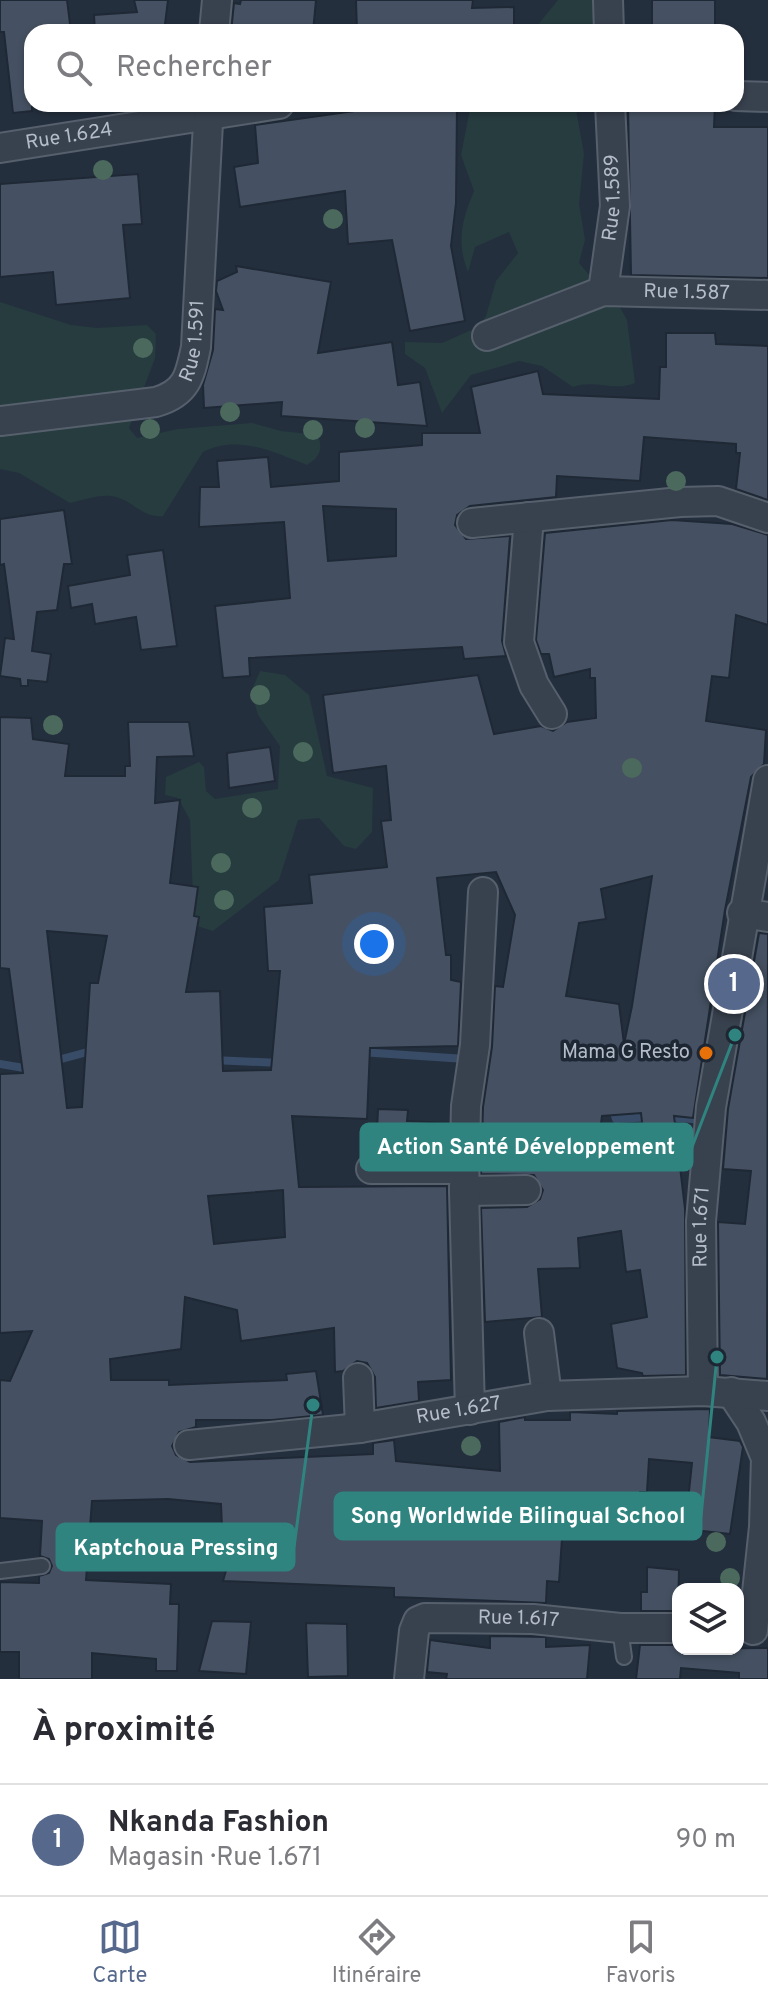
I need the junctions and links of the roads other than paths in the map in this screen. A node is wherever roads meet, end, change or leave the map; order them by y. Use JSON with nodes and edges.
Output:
{"nodes":[{"id":1,"x":217,"y":0,"type":"edge"},
{"id":2,"x":608,"y":0,"type":"edge"},
{"id":3,"x":215,"y":24,"type":"edge"},
{"id":4,"x":609,"y":24,"type":"edge"},
{"id":5,"x":744,"y":96,"type":"edge"},
{"id":6,"x":768,"y":97,"type":"edge"},
{"id":7,"x":188,"y":112,"type":"edge"},
{"id":8,"x":209,"y":112,"type":"edge"},
{"id":9,"x":610,"y":112,"type":"edge"},
{"id":10,"x":0,"y":148,"type":"edge"},
{"id":11,"x":603,"y":291,"type":"junction"},
{"id":12,"x":768,"y":295,"type":"edge"},
{"id":13,"x":487,"y":336,"type":"dead end"},
{"id":14,"x":0,"y":421,"type":"edge"},
{"id":15,"x":529,"y":517,"type":"junction"},
{"id":16,"x":768,"y":518,"type":"edge"},
{"id":17,"x":472,"y":523,"type":"dead end"},
{"id":18,"x":552,"y":714,"type":"dead end"},
{"id":19,"x":768,"y":780,"type":"edge"},
{"id":20,"x":483,"y":892,"type":"dead end"},
{"id":21,"x":755,"y":915,"type":"edge"},
{"id":22,"x":371,"y":1169,"type":"dead end"},
{"id":23,"x":463,"y":1180,"type":"junction"},
{"id":24,"x":526,"y":1190,"type":"dead end"},
{"id":25,"x":539,"y":1333,"type":"dead end"},
{"id":26,"x":358,"y":1378,"type":"dead end"},
{"id":27,"x":717,"y":1391,"type":"junction"},
{"id":28,"x":547,"y":1396,"type":"junction"},
{"id":29,"x":768,"y":1396,"type":"edge"},
{"id":30,"x":470,"y":1410,"type":"junction"},
{"id":31,"x":360,"y":1428,"type":"junction"},
{"id":32,"x":189,"y":1445,"type":"dead end"},
{"id":33,"x":42,"y":1566,"type":"dead end"},
{"id":34,"x":0,"y":1571,"type":"edge"},
{"id":35,"x":620,"y":1628,"type":"junction"},
{"id":36,"x":672,"y":1628,"type":"edge"},
{"id":37,"x":753,"y":1630,"type":"edge"},
{"id":38,"x":624,"y":1657,"type":"dead end"},
{"id":39,"x":409,"y":1679,"type":"edge"}],
"edges":[{"from":1,"to":3,"type":"street"},
{"from":2,"to":4,"type":"street"},
{"from":5,"to":6,"type":"street"},
{"from":7,"to":10,"type":"street","name":"Rue 1.624"},
{"from":8,"to":14,"type":"street","name":"Rue 1.591"},
{"from":9,"to":11,"type":"street","name":"Rue 1.589"},
{"from":11,"to":12,"type":"street","name":"Rue 1.587"},
{"from":11,"to":13,"type":"street"},
{"from":15,"to":16,"type":"street"},
{"from":15,"to":17,"type":"street"},
{"from":15,"to":18,"type":"street"},
{"from":19,"to":21,"type":"street","name":"Rue 1.671"},
{"from":20,"to":23,"type":"street"},
{"from":21,"to":27,"type":"street","name":"Rue 1.671"},
{"from":22,"to":23,"type":"street"},
{"from":23,"to":24,"type":"street"},
{"from":23,"to":30,"type":"street"},
{"from":25,"to":28,"type":"street"},
{"from":26,"to":31,"type":"street"},
{"from":27,"to":28,"type":"street","name":"Rue 1.627"},
{"from":27,"to":29,"type":"street","name":"Rue 1.627"},
{"from":27,"to":37,"type":"street"},
{"from":28,"to":30,"type":"street","name":"Rue 1.627"},
{"from":30,"to":31,"type":"street","name":"Rue 1.627"},
{"from":31,"to":32,"type":"street","name":"Rue 1.627"},
{"from":33,"to":34,"type":"lane"},
{"from":35,"to":36,"type":"street","name":"Rue 1.617"},
{"from":35,"to":38,"type":"lane"},
{"from":35,"to":39,"type":"street","name":"Rue 1.617"}]}
